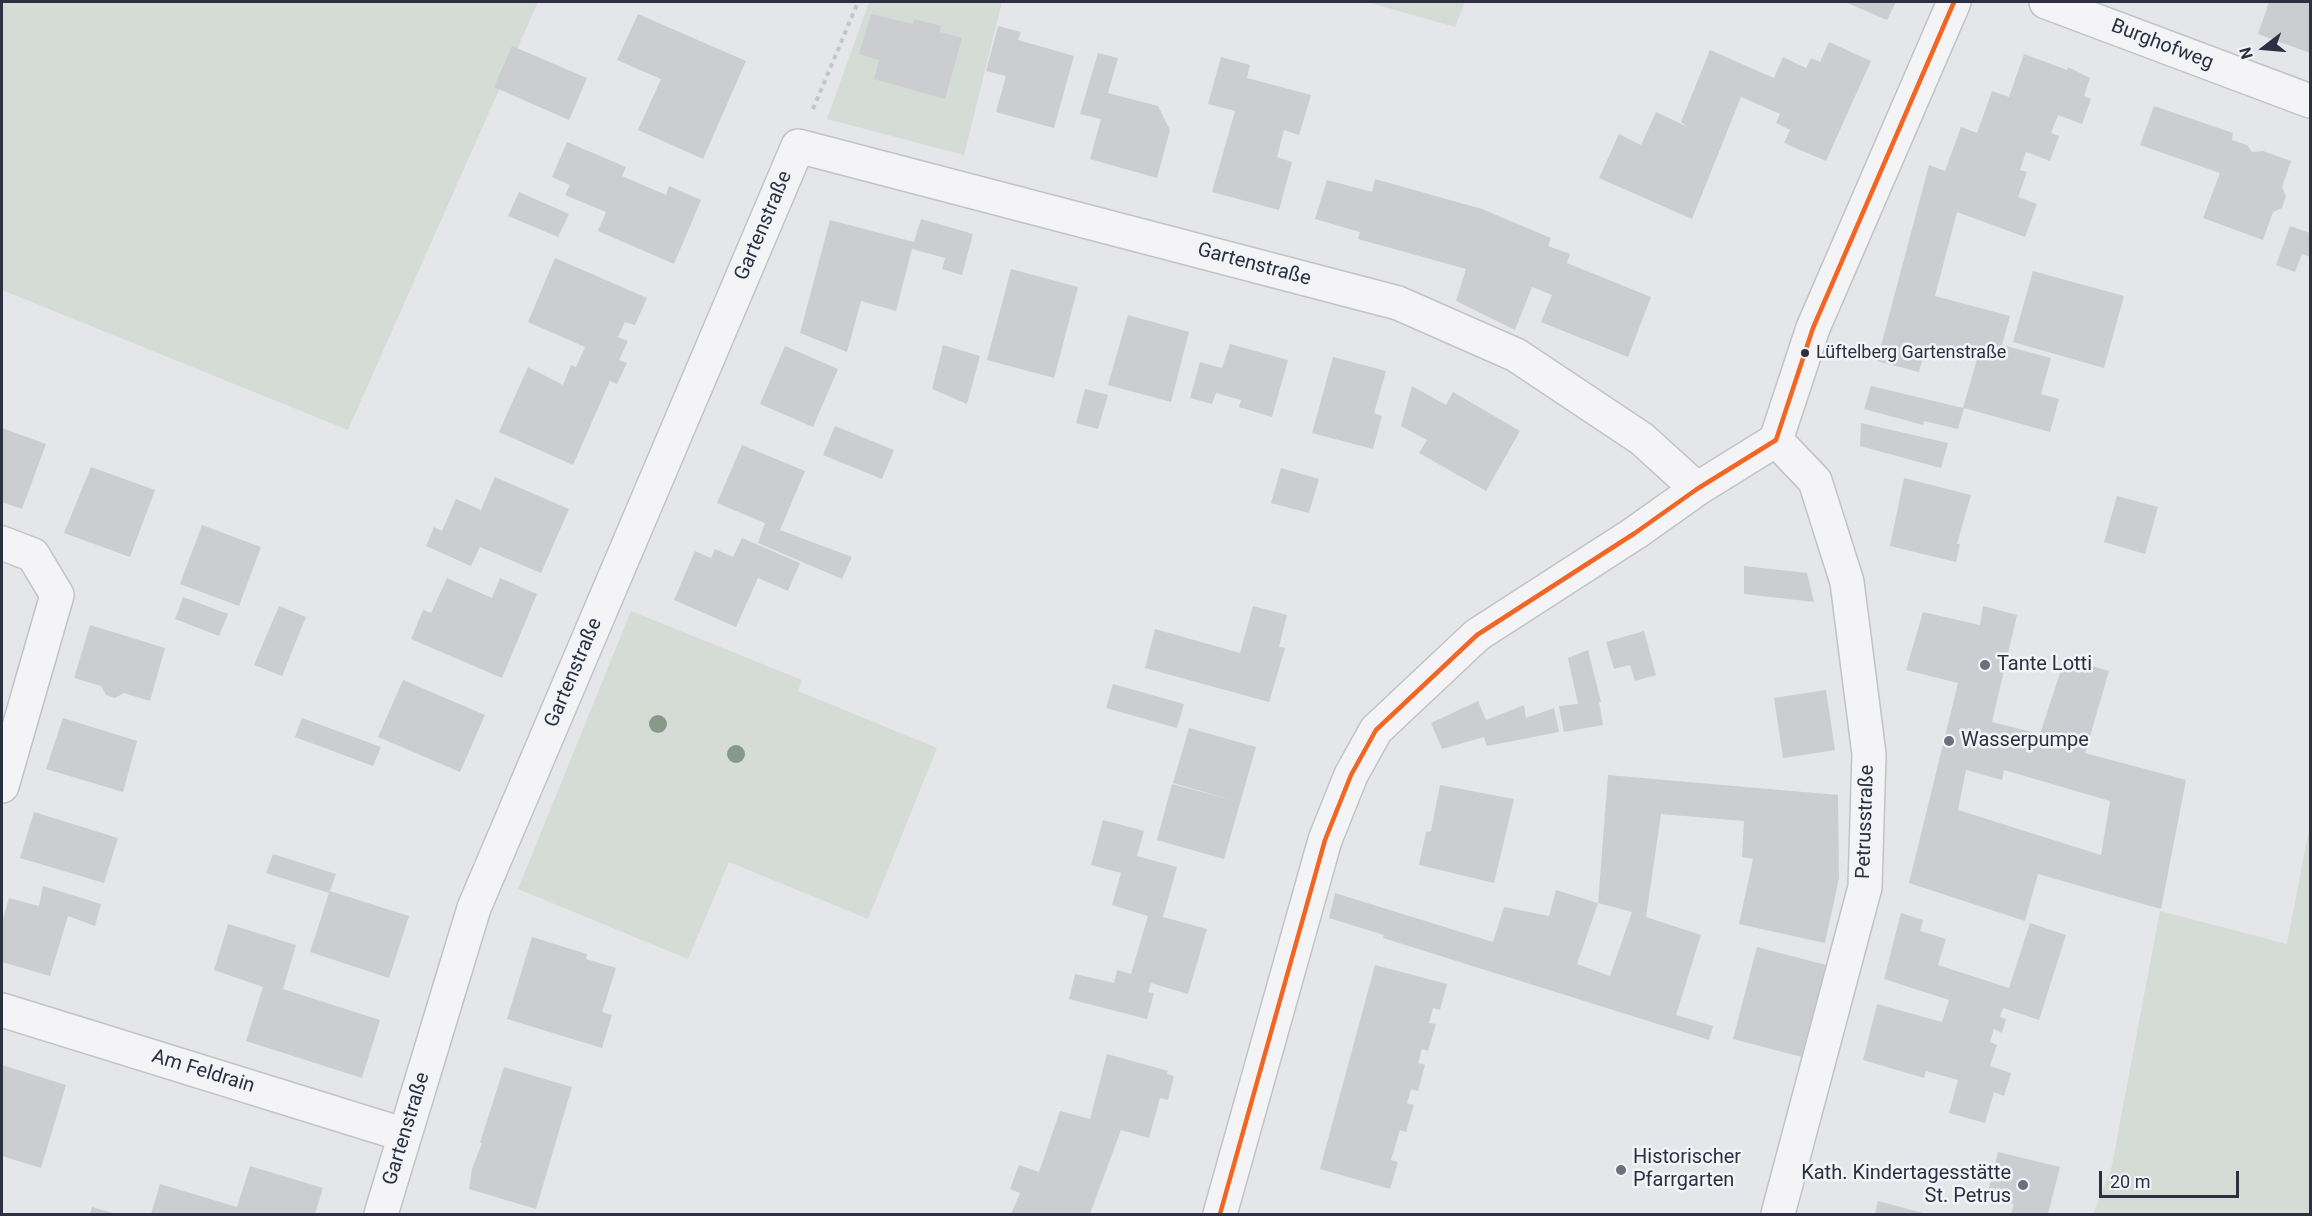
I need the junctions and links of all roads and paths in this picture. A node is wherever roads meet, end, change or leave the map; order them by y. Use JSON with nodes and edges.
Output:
{"nodes":[{"id":1,"x":858,"y":2,"type":"edge"},
{"id":2,"x":1954,"y":2,"type":"edge"},
{"id":3,"x":2046,"y":2,"type":"edge"},
{"id":4,"x":2310,"y":101,"type":"edge"},
{"id":5,"x":798,"y":146,"type":"junction"},
{"id":6,"x":1776,"y":440,"type":"junction"},
{"id":7,"x":1697,"y":489,"type":"junction"},
{"id":8,"x":2,"y":543,"type":"edge"},
{"id":9,"x":2,"y":786,"type":"edge"},
{"id":10,"x":2,"y":1010,"type":"edge"},
{"id":11,"x":405,"y":1135,"type":"junction"},
{"id":12,"x":381,"y":1215,"type":"edge"},
{"id":13,"x":1220,"y":1215,"type":"edge"},
{"id":14,"x":1778,"y":1215,"type":"edge"}],
"edges":[{"from":1,"to":5,"type":"path"},
{"from":2,"to":6,"type":"street"},
{"from":3,"to":4,"type":"street","name":"Burghofweg"},
{"from":5,"to":7,"type":"street","name":"Gartenstraße"},
{"from":5,"to":11,"type":"street","name":"Gartenstraße"},
{"from":6,"to":7,"type":"street"},
{"from":6,"to":14,"type":"street","name":"Petrusstraße"},
{"from":7,"to":13,"type":"street"},
{"from":8,"to":9,"type":"street"},
{"from":10,"to":11,"type":"street","name":"Am Feldrain"},
{"from":11,"to":12,"type":"street","name":"Gartenstraße"}]}
